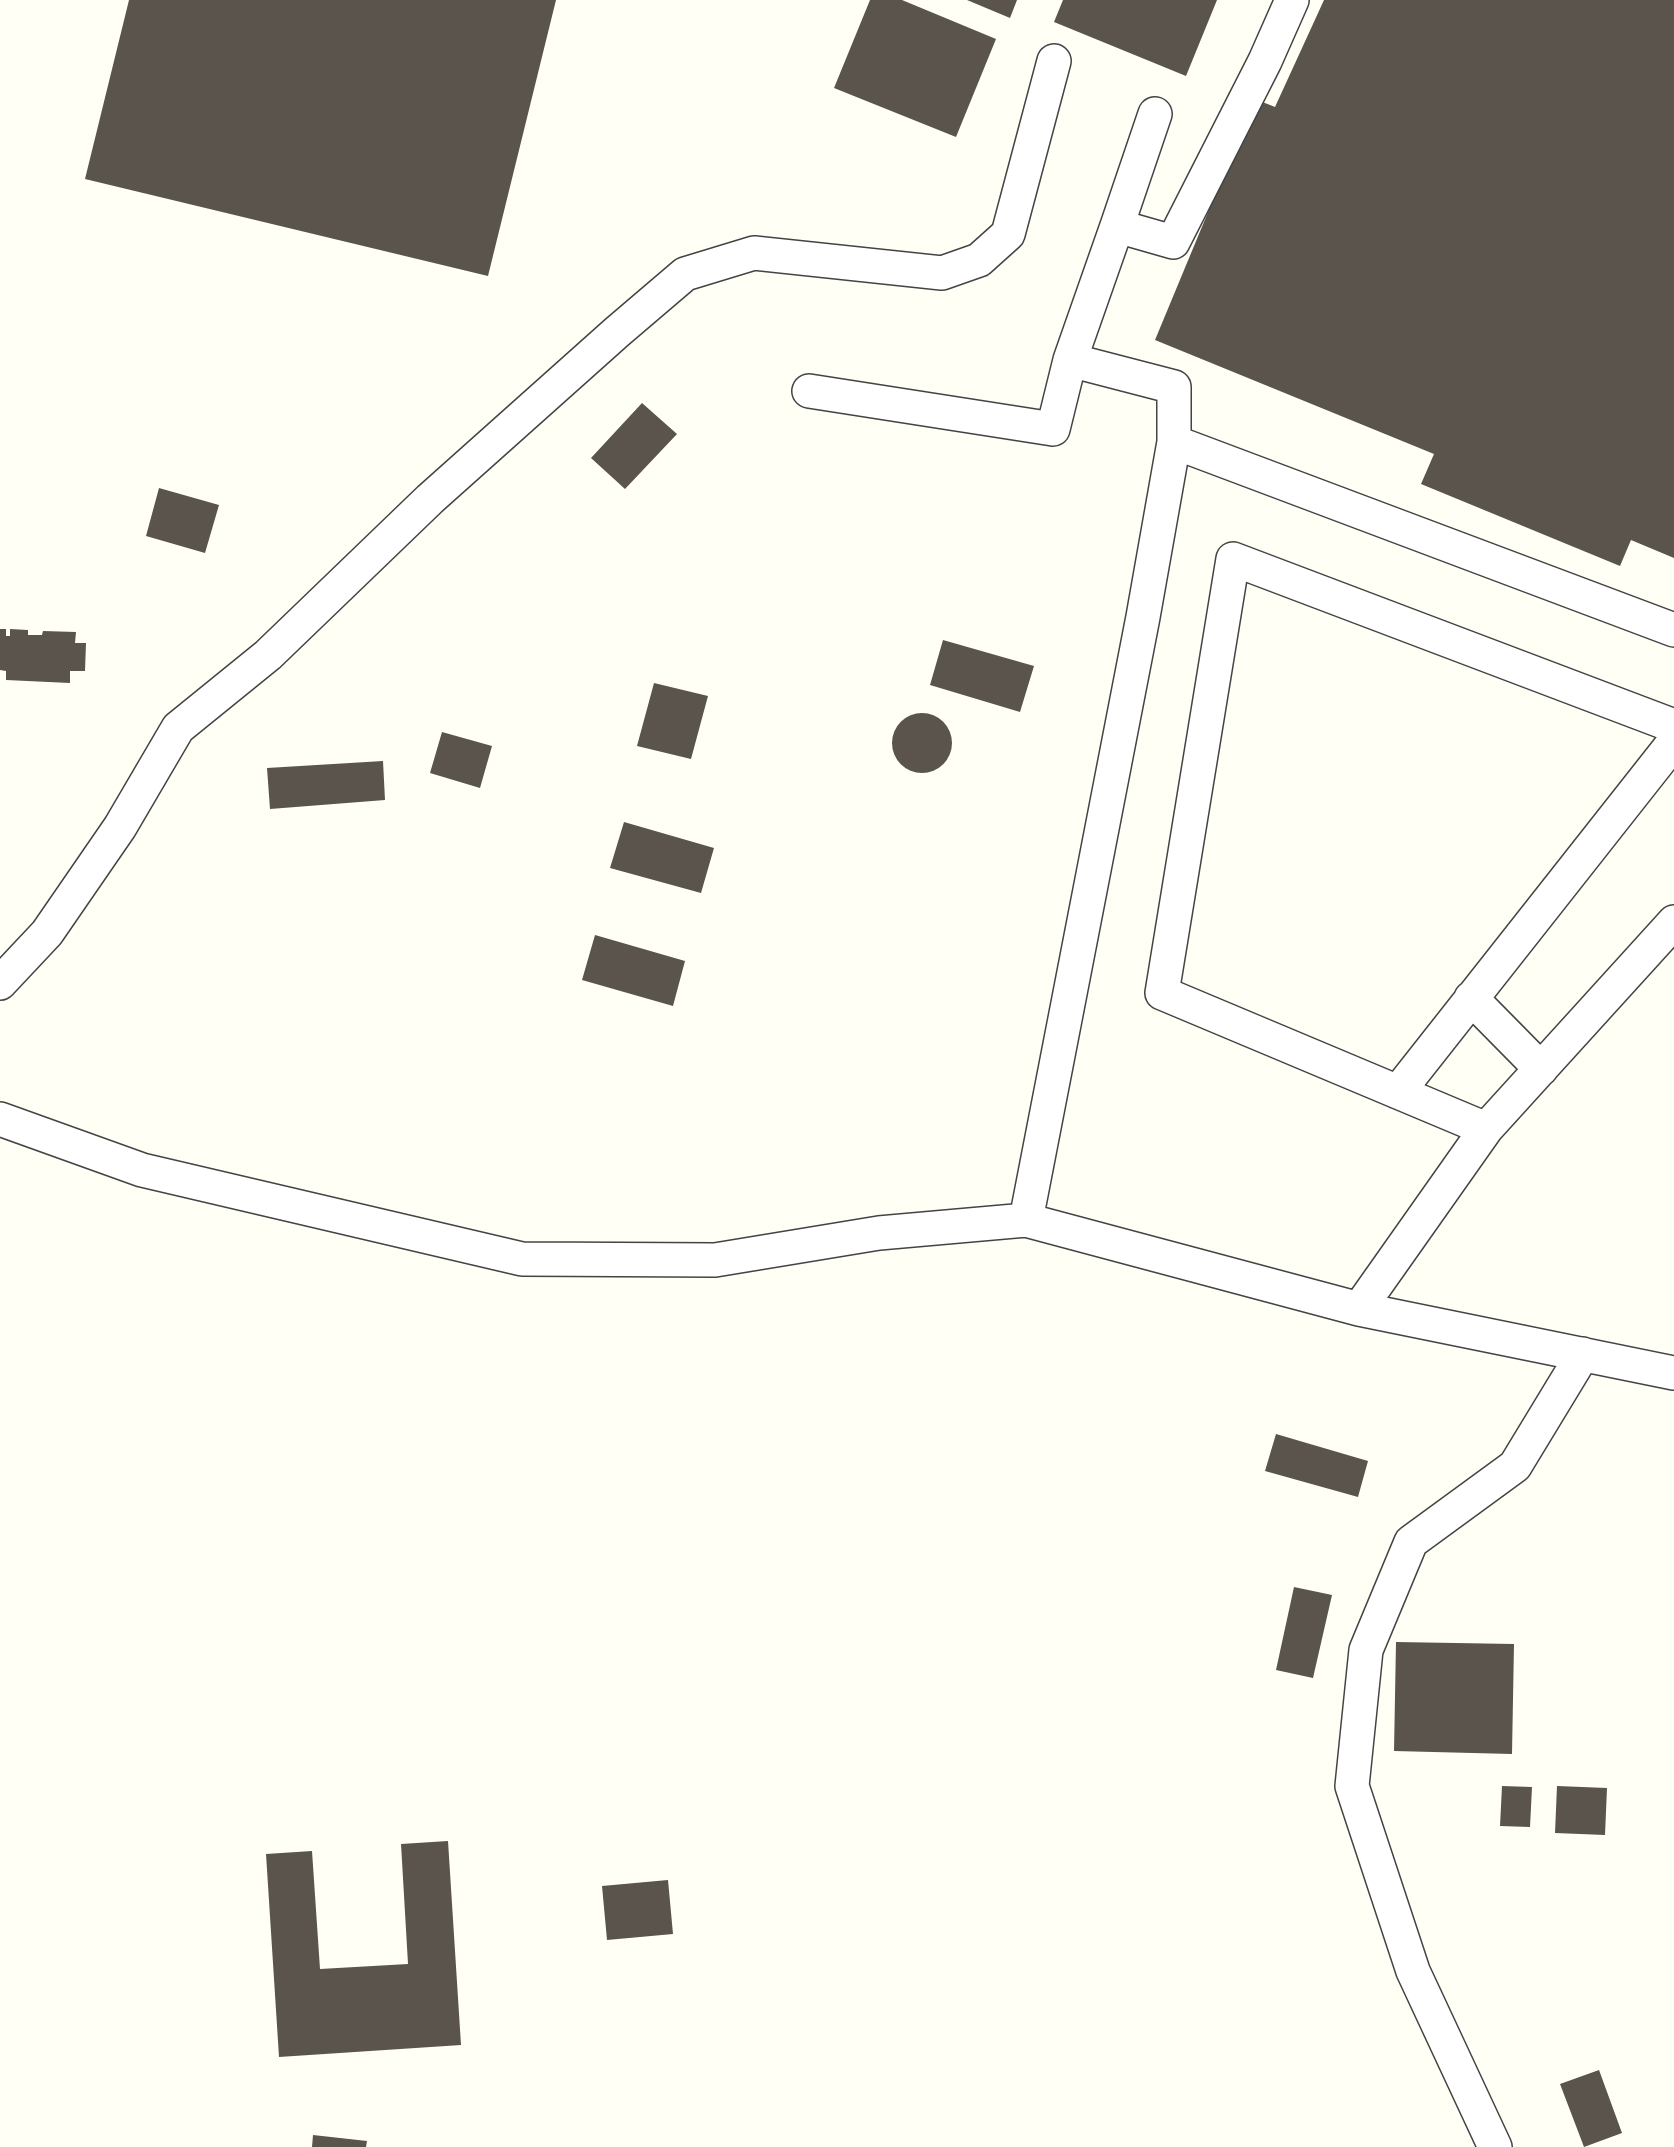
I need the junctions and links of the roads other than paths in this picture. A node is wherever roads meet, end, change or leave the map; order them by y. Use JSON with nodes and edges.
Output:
{"nodes":[{"id":1,"x":1292,"y":0,"type":"edge"},
{"id":2,"x":1054,"y":61,"type":"dead end"},
{"id":3,"x":1155,"y":114,"type":"dead end"},
{"id":4,"x":1117,"y":226,"type":"junction"},
{"id":5,"x":1070,"y":360,"type":"junction"},
{"id":6,"x":809,"y":391,"type":"dead end"},
{"id":7,"x":1174,"y":442,"type":"junction"},
{"id":8,"x":1674,"y":630,"type":"edge"},
{"id":9,"x":1674,"y":726,"type":"edge"},
{"id":10,"x":1674,"y":742,"type":"edge"},
{"id":11,"x":1674,"y":922,"type":"edge"},
{"id":12,"x":0,"y":983,"type":"edge"},
{"id":13,"x":1471,"y":999,"type":"junction"},
{"id":14,"x":1541,"y":1069,"type":"junction"},
{"id":15,"x":1398,"y":1092,"type":"junction"},
{"id":16,"x":0,"y":1119,"type":"edge"},
{"id":17,"x":1486,"y":1129,"type":"junction"},
{"id":18,"x":1026,"y":1220,"type":"junction"},
{"id":19,"x":1359,"y":1309,"type":"junction"},
{"id":20,"x":1582,"y":1354,"type":"junction"},
{"id":21,"x":1674,"y":1373,"type":"edge"},
{"id":22,"x":1495,"y":2147,"type":"edge"}],
"edges":[{"from":1,"to":4,"type":"street"},
{"from":2,"to":12,"type":"street"},
{"from":3,"to":4,"type":"street"},
{"from":4,"to":5,"type":"street"},
{"from":5,"to":6,"type":"street"},
{"from":5,"to":7,"type":"street"},
{"from":7,"to":8,"type":"street"},
{"from":7,"to":18,"type":"street"},
{"from":9,"to":15,"type":"street"},
{"from":10,"to":13,"type":"street"},
{"from":11,"to":14,"type":"street"},
{"from":13,"to":14,"type":"street"},
{"from":13,"to":15,"type":"street"},
{"from":14,"to":17,"type":"street"},
{"from":15,"to":17,"type":"street"},
{"from":16,"to":18,"type":"street"},
{"from":17,"to":19,"type":"street"},
{"from":18,"to":19,"type":"street"},
{"from":19,"to":20,"type":"street"},
{"from":20,"to":21,"type":"street"},
{"from":20,"to":22,"type":"street"}]}
